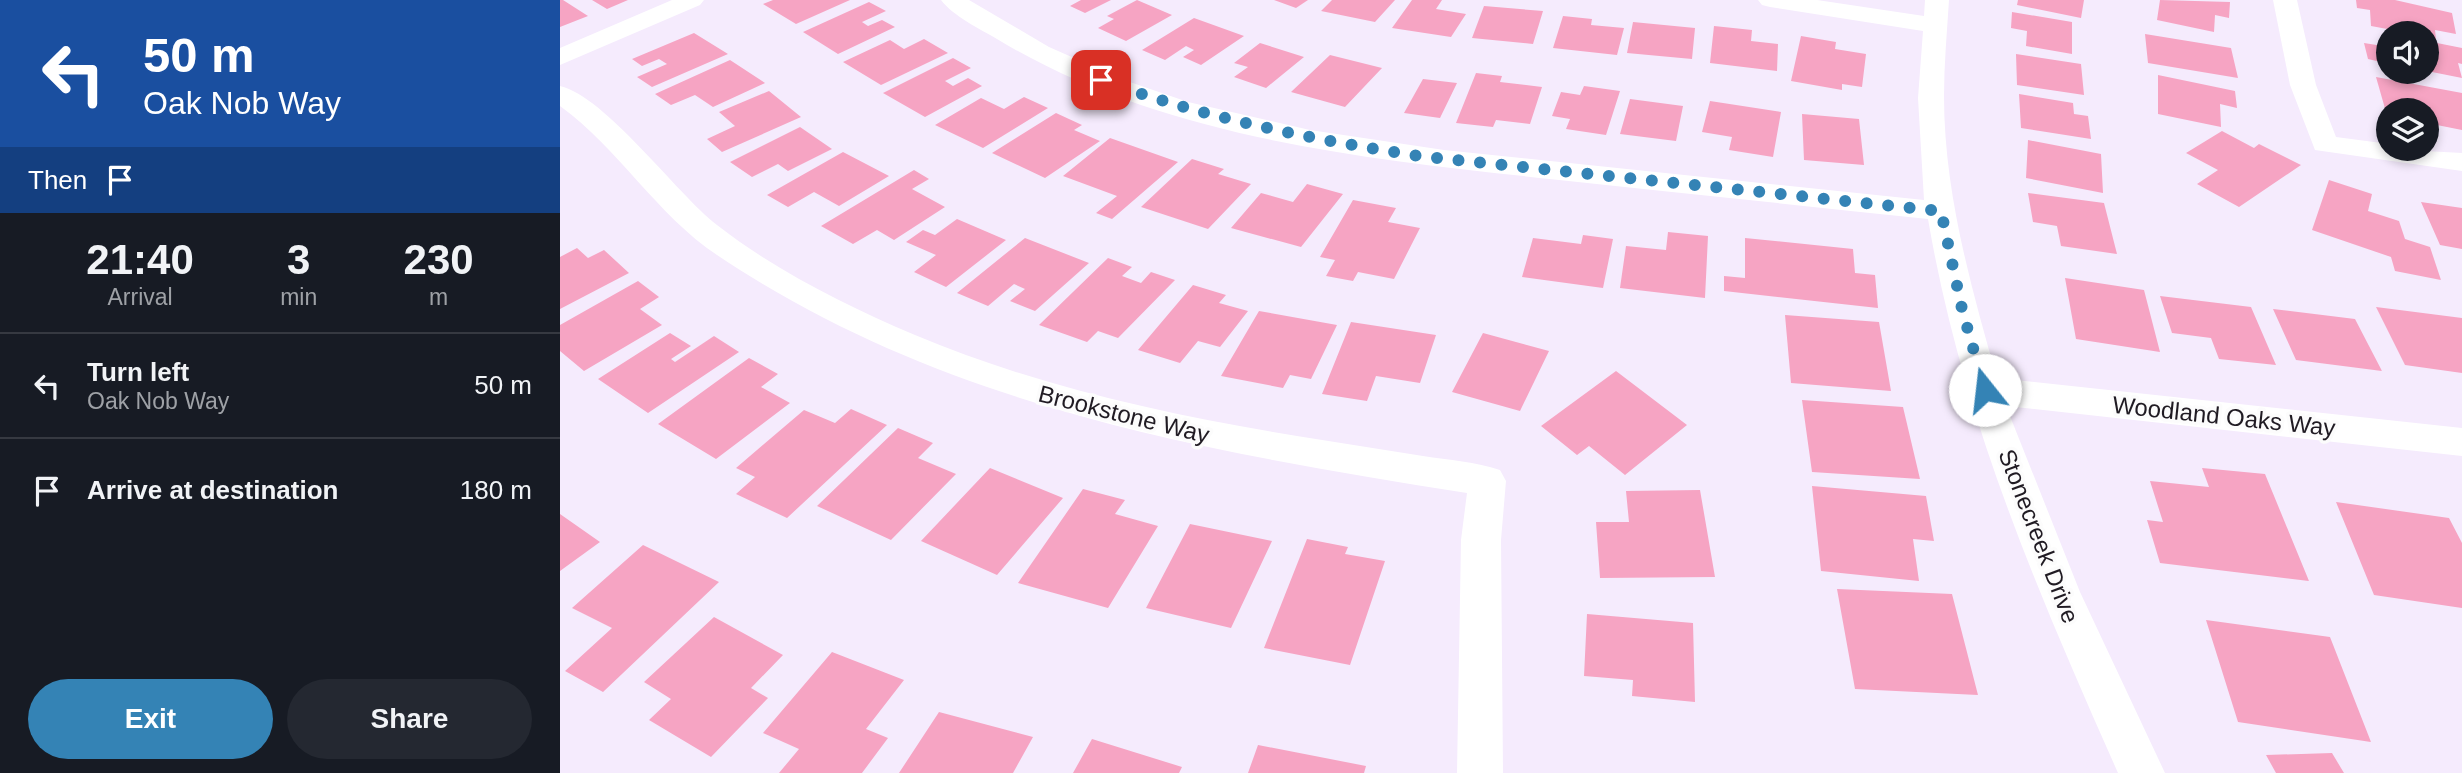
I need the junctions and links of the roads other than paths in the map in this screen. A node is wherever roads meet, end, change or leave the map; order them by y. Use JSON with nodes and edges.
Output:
{"nodes":[{"id":1,"x":692,"y":0,"type":"edge"},
{"id":2,"x":953,"y":0,"type":"edge"},
{"id":3,"x":1770,"y":0,"type":"edge"},
{"id":4,"x":2285,"y":0,"type":"edge"},
{"id":5,"x":1935,"y":13,"type":"edge"},
{"id":6,"x":560,"y":57,"type":"edge"},
{"id":7,"x":560,"y":93,"type":"edge"},
{"id":8,"x":2462,"y":162,"type":"edge"},
{"id":9,"x":1941,"y":211,"type":"junction"},
{"id":10,"x":1985,"y":390,"type":"junction"},
{"id":11,"x":2462,"y":442,"type":"edge"},
{"id":12,"x":1480,"y":773,"type":"edge"},
{"id":13,"x":2142,"y":773,"type":"edge"}],
"edges":[{"from":1,"to":6,"type":"street"},
{"from":2,"to":9,"type":"street"},
{"from":3,"to":5,"type":"street"},
{"from":4,"to":8,"type":"street"},
{"from":5,"to":9,"type":"street","name":"Stonecreek Drive"},
{"from":7,"to":12,"type":"street","name":"Brookstone Way"},
{"from":9,"to":10,"type":"street","name":"Stonecreek Drive"},
{"from":10,"to":11,"type":"street","name":"Woodland Oaks Way"},
{"from":10,"to":13,"type":"street","name":"Stonecreek Drive"}]}
